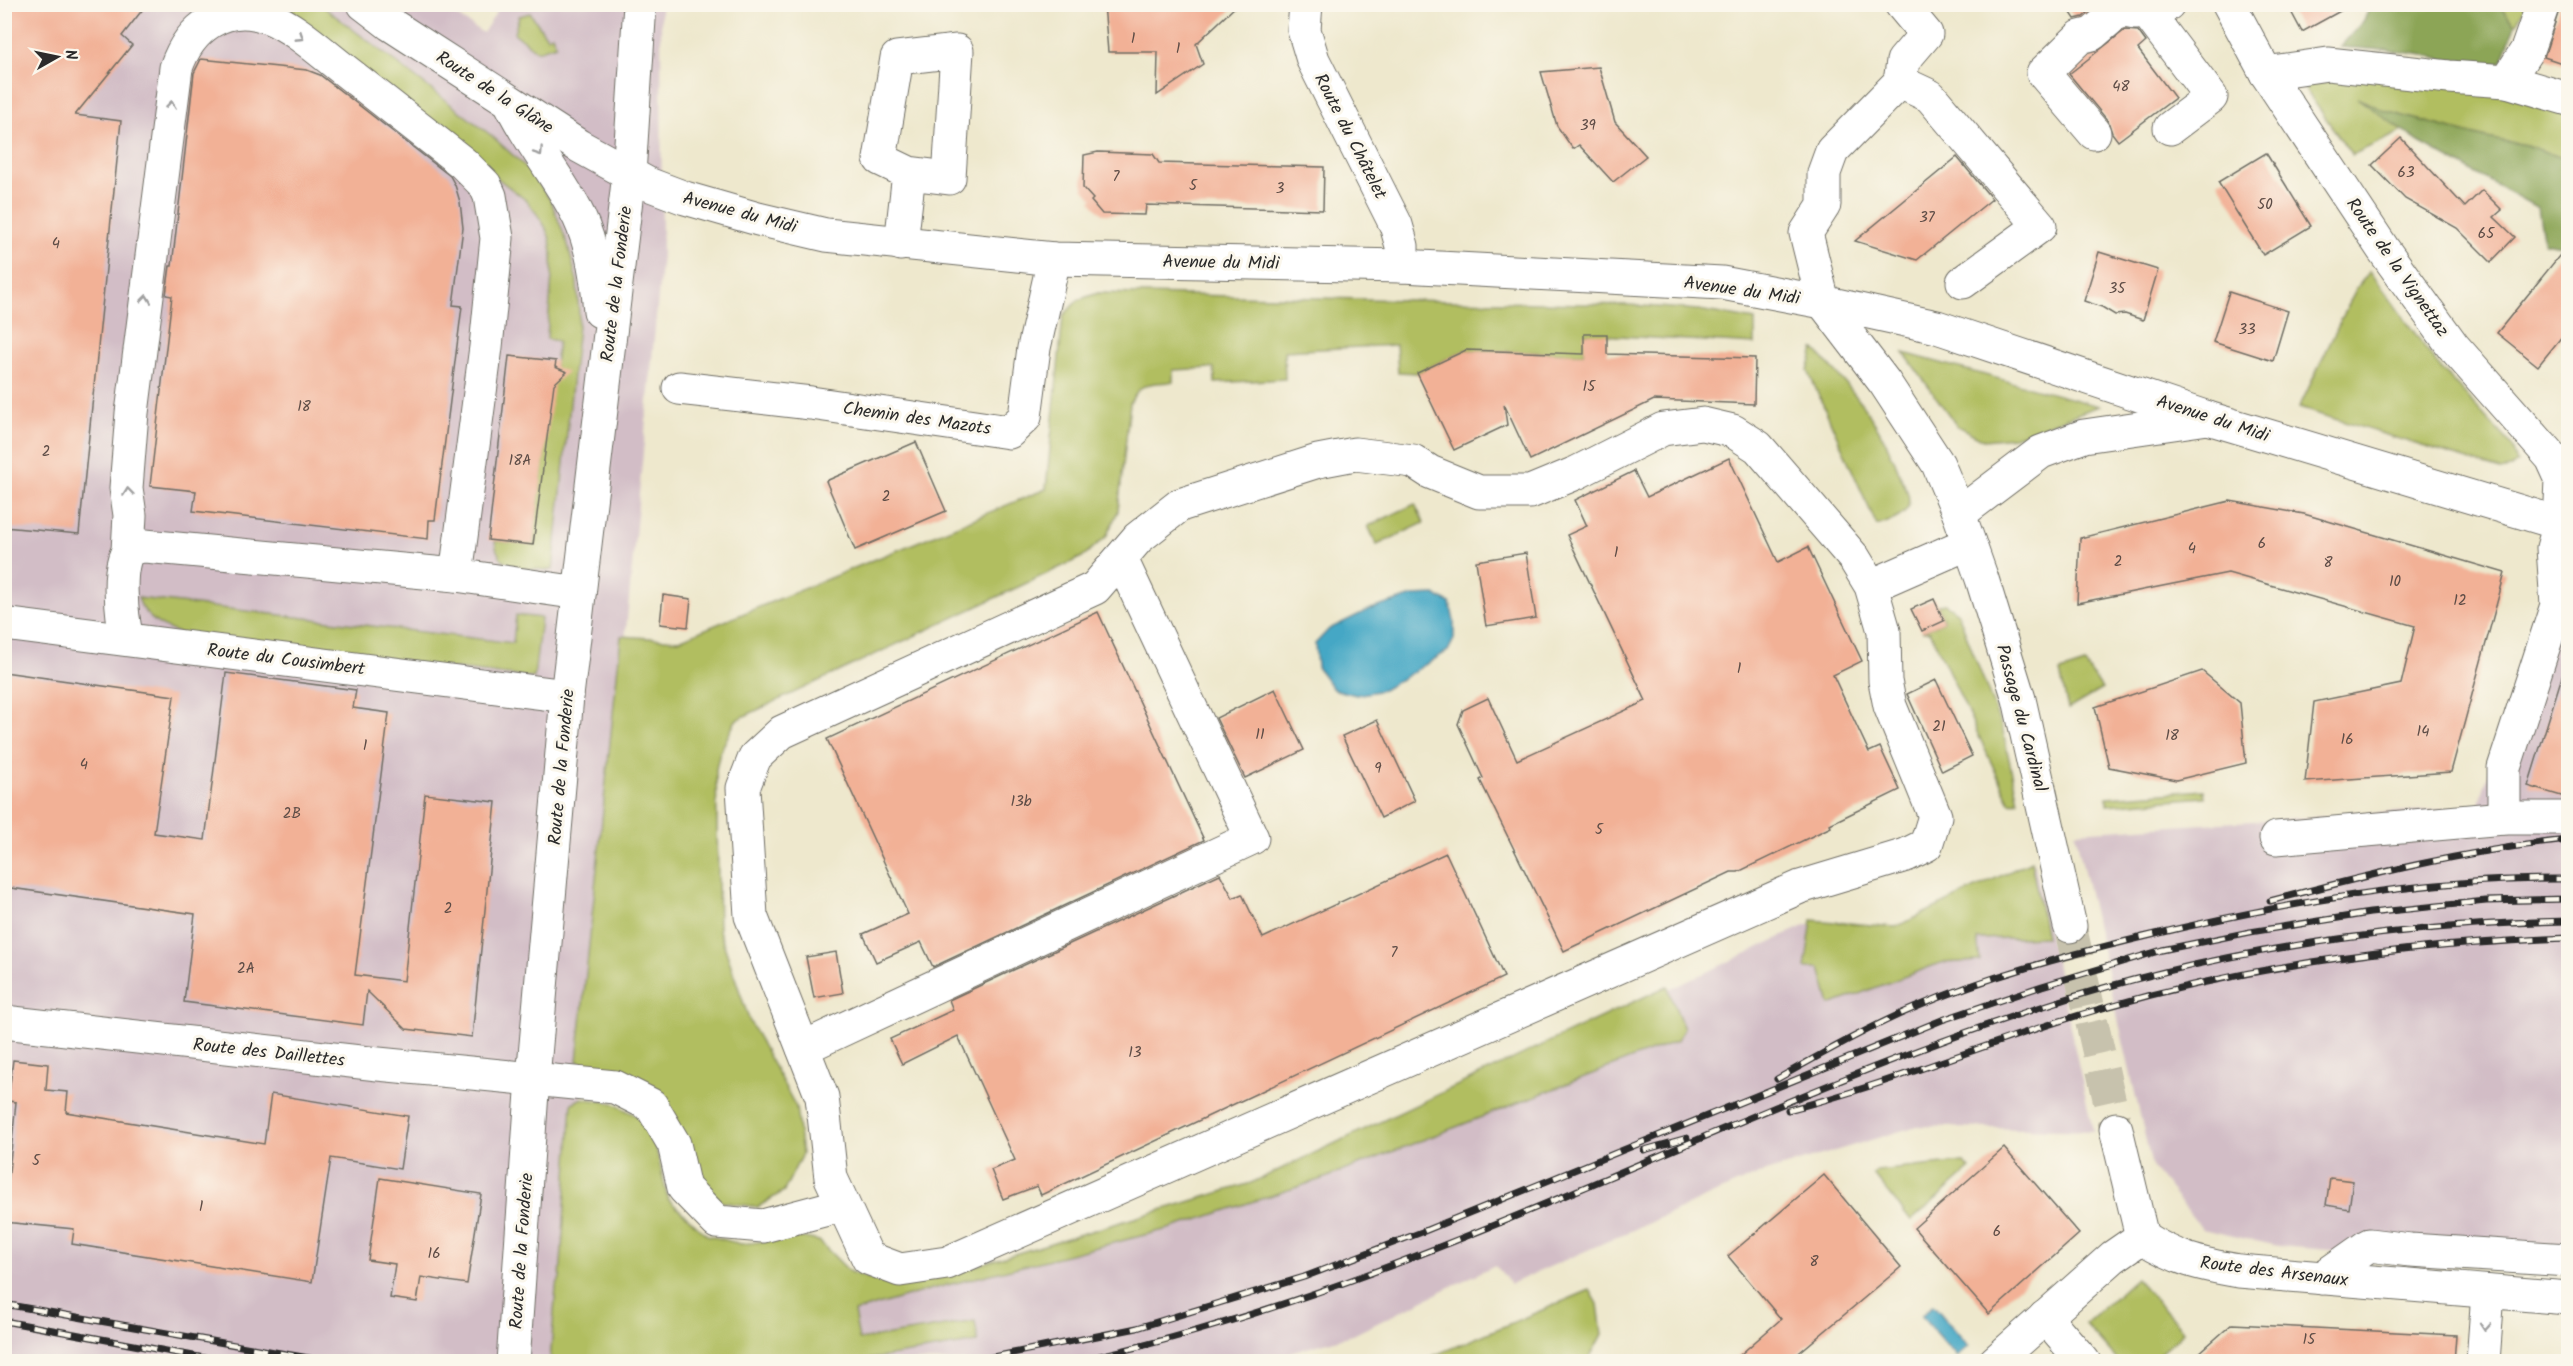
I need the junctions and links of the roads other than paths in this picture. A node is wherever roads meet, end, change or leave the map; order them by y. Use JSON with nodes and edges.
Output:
{"nodes":[{"id":1,"x":364,"y":4,"type":"edge"},
{"id":2,"x":640,"y":4,"type":"edge"},
{"id":3,"x":1306,"y":4,"type":"edge"},
{"id":4,"x":1901,"y":4,"type":"edge"},
{"id":5,"x":2229,"y":4,"type":"edge"},
{"id":6,"x":2543,"y":4,"type":"edge"},
{"id":7,"x":2159,"y":10,"type":"edge"},
{"id":8,"x":2266,"y":73,"type":"junction"},
{"id":9,"x":2507,"y":81,"type":"junction"},
{"id":10,"x":1900,"y":82,"type":"junction"},
{"id":11,"x":2568,"y":99,"type":"edge"},
{"id":12,"x":510,"y":101,"type":"junction"},
{"id":13,"x":2170,"y":128,"type":"dead end"},
{"id":14,"x":2094,"y":133,"type":"dead end"},
{"id":15,"x":909,"y":173,"type":"dead end"},
{"id":16,"x":629,"y":174,"type":"junction"},
{"id":17,"x":901,"y":244,"type":"junction"},
{"id":18,"x":1054,"y":259,"type":"junction"},
{"id":19,"x":1402,"y":266,"type":"junction"},
{"id":20,"x":1963,"y":282,"type":"dead end"},
{"id":21,"x":1823,"y":302,"type":"junction"},
{"id":22,"x":607,"y":364,"type":"junction"},
{"id":23,"x":679,"y":388,"type":"dead end"},
{"id":24,"x":2208,"y":418,"type":"junction"},
{"id":25,"x":2564,"y":524,"type":"edge"},
{"id":26,"x":1964,"y":529,"type":"junction"},
{"id":27,"x":128,"y":551,"type":"junction"},
{"id":28,"x":1121,"y":559,"type":"junction"},
{"id":29,"x":456,"y":575,"type":"junction"},
{"id":30,"x":1870,"y":586,"type":"junction"},
{"id":31,"x":579,"y":593,"type":"junction"},
{"id":32,"x":4,"y":624,"type":"edge"},
{"id":33,"x":127,"y":639,"type":"junction"},
{"id":34,"x":567,"y":696,"type":"junction"},
{"id":35,"x":2504,"y":818,"type":"junction"},
{"id":36,"x":2568,"y":818,"type":"edge"},
{"id":37,"x":2276,"y":838,"type":"dead end"},
{"id":38,"x":2070,"y":926,"type":"tunnel mouth"},
{"id":39,"x":4,"y":1022,"type":"edge"},
{"id":40,"x":803,"y":1048,"type":"junction"},
{"id":41,"x":533,"y":1078,"type":"junction"},
{"id":42,"x":2116,"y":1129,"type":"tunnel mouth"},
{"id":43,"x":842,"y":1205,"type":"junction"},
{"id":44,"x":2142,"y":1237,"type":"junction"},
{"id":45,"x":2568,"y":1260,"type":"edge"},
{"id":46,"x":2322,"y":1278,"type":"junction"},
{"id":47,"x":2488,"y":1292,"type":"junction"},
{"id":48,"x":2568,"y":1298,"type":"edge"},
{"id":49,"x":2045,"y":1317,"type":"junction"},
{"id":50,"x":513,"y":1362,"type":"edge"},
{"id":51,"x":1995,"y":1362,"type":"edge"},
{"id":52,"x":2084,"y":1362,"type":"edge"},
{"id":53,"x":2483,"y":1362,"type":"edge"}],
"edges":[{"from":1,"to":12,"type":"main road","name":"Route de la Glâne"},
{"from":2,"to":16,"type":"main road","name":"Route de la Fonderie"},
{"from":3,"to":19,"type":"main road","name":"Route du Châtelet"},
{"from":4,"to":10,"type":"main road","name":"Avenue du Midi"},
{"from":5,"to":8,"type":"main road","name":"Route de la Vignettaz"},
{"from":6,"to":9,"type":"main road"},
{"from":7,"to":13,"type":"main road"},
{"from":7,"to":14,"type":"main road"},
{"from":8,"to":9,"type":"main road"},
{"from":8,"to":25,"type":"main road","name":"Route de la Vignettaz"},
{"from":9,"to":11,"type":"main road"},
{"from":10,"to":20,"type":"main road"},
{"from":10,"to":21,"type":"main road","name":"Avenue du Midi"},
{"from":12,"to":16,"type":"main road","name":"Route de la Glâne"},
{"from":12,"to":22,"type":"main road","one_way":true},
{"from":15,"to":17,"type":"main road"},
{"from":16,"to":17,"type":"main road","name":"Avenue du Midi"},
{"from":16,"to":22,"type":"main road","name":"Route de la Fonderie"},
{"from":17,"to":18,"type":"main road","name":"Avenue du Midi"},
{"from":18,"to":19,"type":"main road","name":"Avenue du Midi"},
{"from":18,"to":23,"type":"main road","name":"Chemin des Mazots"},
{"from":19,"to":21,"type":"main road","name":"Avenue du Midi"},
{"from":21,"to":24,"type":"main road","name":"Avenue du Midi"},
{"from":21,"to":26,"type":"main road","name":"Passage du Cardinal"},
{"from":22,"to":31,"type":"main road","name":"Route de la Fonderie"},
{"from":24,"to":25,"type":"main road","name":"Avenue du Midi"},
{"from":24,"to":26,"type":"main road"},
{"from":25,"to":35,"type":"main road","name":"Route de la Vignettaz"},
{"from":26,"to":30,"type":"main road"},
{"from":26,"to":38,"type":"main road","name":"Passage du Cardinal"},
{"from":27,"to":29,"type":"main road"},
{"from":27,"to":29,"type":"main road","one_way":true},
{"from":27,"to":33,"type":"main road"},
{"from":28,"to":30,"type":"main road"},
{"from":28,"to":40,"type":"main road"},
{"from":28,"to":40,"type":"main road"},
{"from":29,"to":31,"type":"main road"},
{"from":30,"to":43,"type":"main road"},
{"from":31,"to":34,"type":"main road","name":"Route de la Fonderie"},
{"from":32,"to":33,"type":"main road","name":"Route du Cousimbert"},
{"from":33,"to":34,"type":"main road","name":"Route du Cousimbert"},
{"from":34,"to":41,"type":"main road","name":"Route de la Fonderie"},
{"from":35,"to":36,"type":"main road"},
{"from":35,"to":37,"type":"main road"},
{"from":39,"to":41,"type":"main road","name":"Route des Daillettes"},
{"from":40,"to":43,"type":"main road"},
{"from":41,"to":43,"type":"main road","name":"Route des Daillettes"},
{"from":41,"to":50,"type":"main road","name":"Route de la Fonderie"},
{"from":42,"to":44,"type":"main road"},
{"from":44,"to":46,"type":"main road","name":"Route des Arsenaux"},
{"from":44,"to":49,"type":"main road"},
{"from":45,"to":46,"type":"main road"},
{"from":46,"to":47,"type":"main road","name":"Route des Arsenaux"},
{"from":47,"to":48,"type":"main road","name":"Route des Arsenaux"},
{"from":47,"to":53,"type":"main road","one_way":true},
{"from":49,"to":51,"type":"main road"},
{"from":49,"to":52,"type":"main road"}]}
